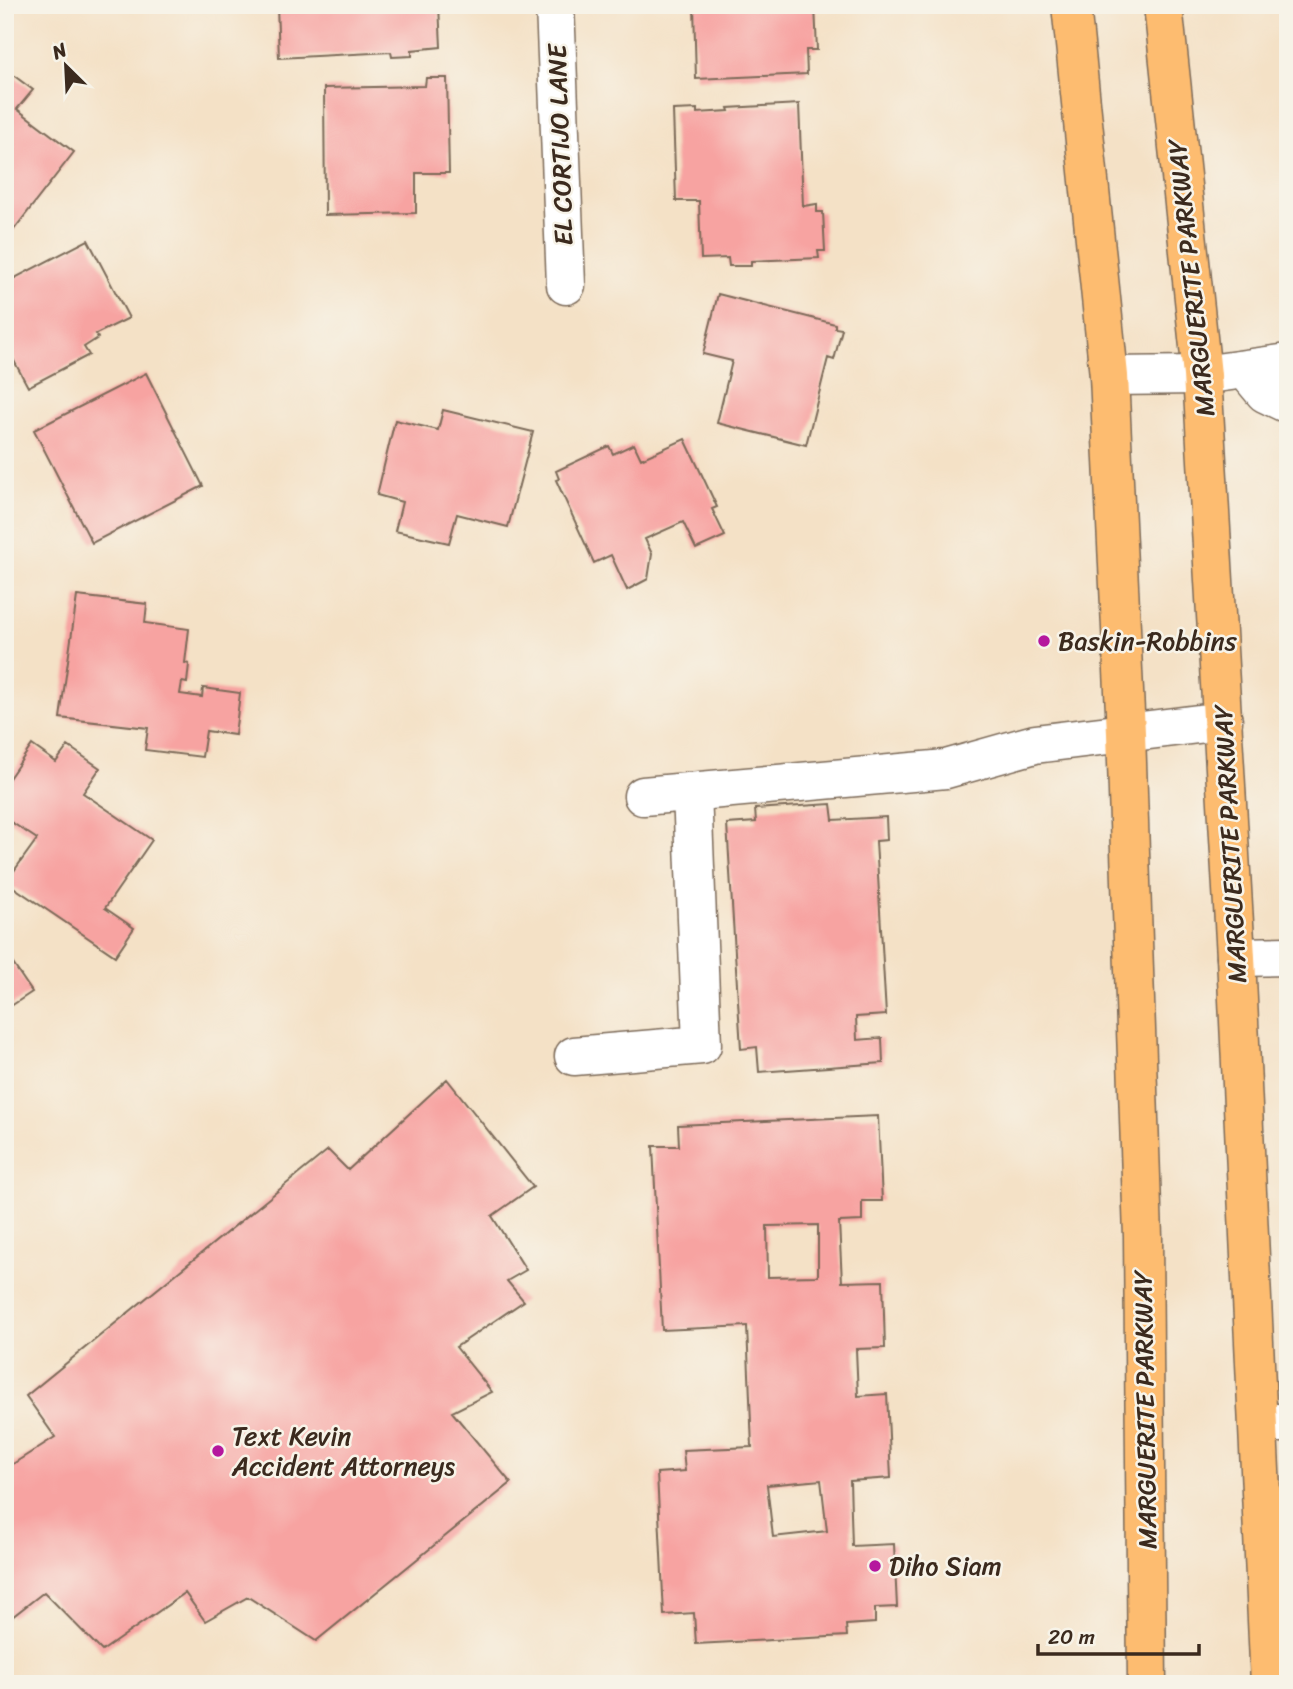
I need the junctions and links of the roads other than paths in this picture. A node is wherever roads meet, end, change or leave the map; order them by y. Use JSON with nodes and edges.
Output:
{"nodes":[{"id":1,"x":555,"y":5,"type":"edge"},
{"id":2,"x":1071,"y":5,"type":"edge"},
{"id":3,"x":1163,"y":5,"type":"edge"},
{"id":4,"x":566,"y":285,"type":"dead end"},
{"id":5,"x":1288,"y":363,"type":"edge"},
{"id":6,"x":1245,"y":369,"type":"junction"},
{"id":7,"x":1202,"y":375,"type":"junction"},
{"id":8,"x":1109,"y":376,"type":"junction"},
{"id":9,"x":1288,"y":404,"type":"edge"},
{"id":10,"x":1223,"y":721,"type":"junction"},
{"id":11,"x":1126,"y":733,"type":"junction"},
{"id":12,"x":692,"y":792,"type":"junction"},
{"id":13,"x":643,"y":796,"type":"dead end"},
{"id":14,"x":1236,"y":957,"type":"junction"},
{"id":15,"x":1288,"y":957,"type":"edge"},
{"id":16,"x":574,"y":1056,"type":"dead end"},
{"id":17,"x":1274,"y":1423,"type":"edge"},
{"id":18,"x":1147,"y":1684,"type":"edge"},
{"id":19,"x":1270,"y":1684,"type":"edge"}],
"edges":[{"from":1,"to":4,"type":"street","name":"EL CORTIJO LANE"},
{"from":2,"to":8,"type":"main road","name":"MARGUERITE PARKWAY"},
{"from":3,"to":7,"type":"main road","name":"MARGUERITE PARKWAY"},
{"from":5,"to":6,"type":"street"},
{"from":6,"to":7,"type":"street"},
{"from":6,"to":9,"type":"street"},
{"from":7,"to":8,"type":"street"},
{"from":7,"to":10,"type":"main road","name":"MARGUERITE PARKWAY"},
{"from":8,"to":11,"type":"main road","name":"MARGUERITE PARKWAY"},
{"from":10,"to":11,"type":"street"},
{"from":10,"to":14,"type":"main road","name":"MARGUERITE PARKWAY"},
{"from":11,"to":12,"type":"street"},
{"from":11,"to":18,"type":"main road","name":"MARGUERITE PARKWAY"},
{"from":12,"to":13,"type":"street"},
{"from":12,"to":16,"type":"street"},
{"from":14,"to":15,"type":"street"},
{"from":14,"to":17,"type":"main road","name":"MARGUERITE PARKWAY"},
{"from":17,"to":19,"type":"main road","name":"MARGUERITE PARKWAY"}]}
